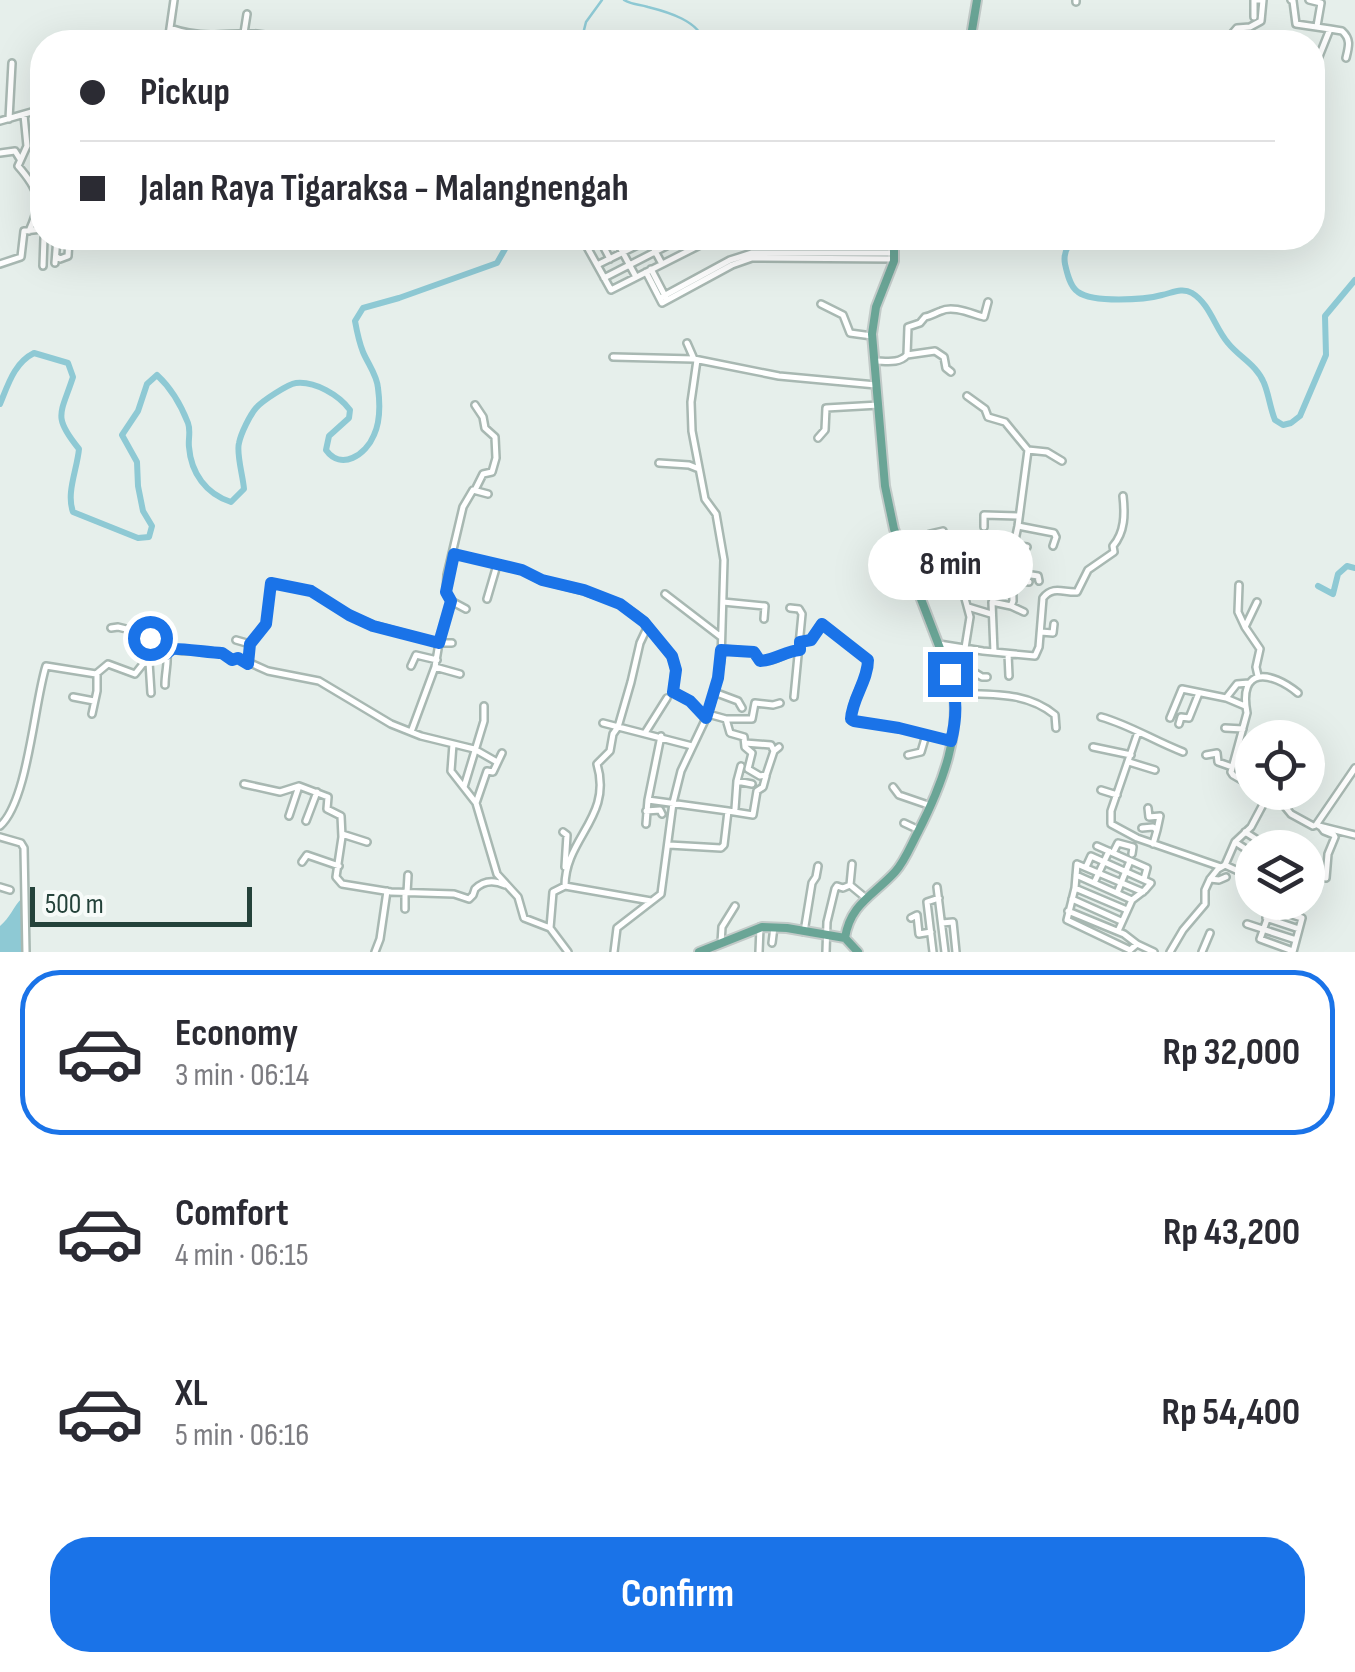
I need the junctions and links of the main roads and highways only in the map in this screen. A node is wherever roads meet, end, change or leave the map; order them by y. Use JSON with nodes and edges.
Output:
{"nodes":[{"id":1,"x":977,"y":0,"type":"edge"},
{"id":2,"x":972,"y":30,"type":"edge"},
{"id":3,"x":894,"y":250,"type":"edge"},
{"id":4,"x":845,"y":938,"type":"junction"},
{"id":5,"x":699,"y":952,"type":"edge"},
{"id":6,"x":858,"y":952,"type":"edge"}],
"edges":[{"from":1,"to":2,"type":"main road"},
{"from":3,"to":4,"type":"main road"},
{"from":4,"to":5,"type":"main road"},
{"from":4,"to":6,"type":"main road"}]}
